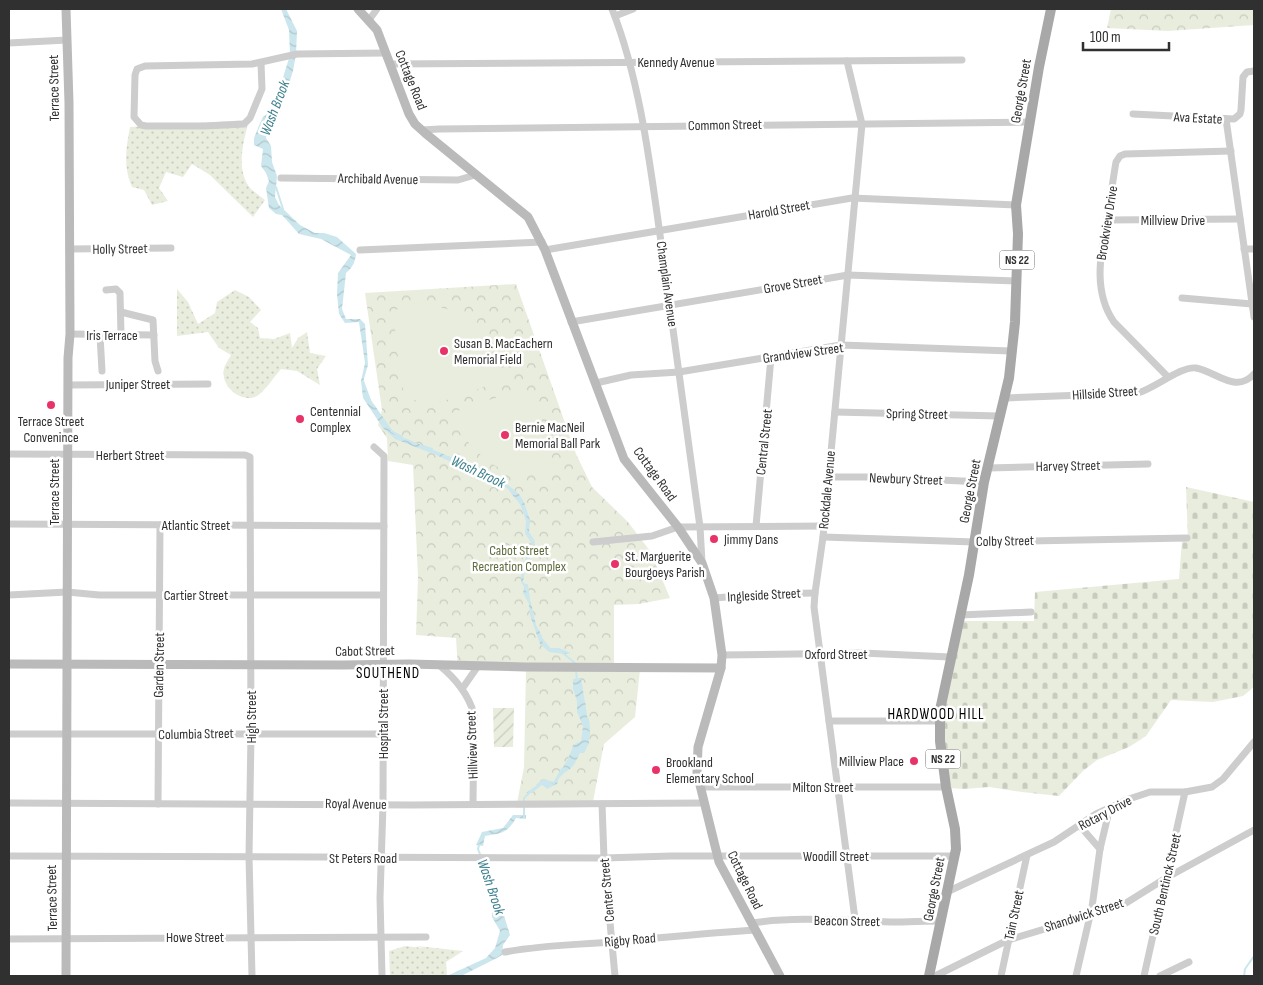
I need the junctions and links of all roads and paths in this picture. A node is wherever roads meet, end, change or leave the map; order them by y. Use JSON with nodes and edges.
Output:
{"nodes":[{"id":1,"x":66,"y":9,"type":"edge"},
{"id":2,"x":358,"y":9,"type":"edge"},
{"id":3,"x":377,"y":9,"type":"edge"},
{"id":4,"x":612,"y":9,"type":"edge"},
{"id":5,"x":633,"y":9,"type":"edge"},
{"id":6,"x":1052,"y":9,"type":"edge"},
{"id":7,"x":615,"y":16,"type":"junction"},
{"id":8,"x":369,"y":20,"type":"junction"},
{"id":9,"x":67,"y":40,"type":"junction"},
{"id":10,"x":9,"y":42,"type":"edge"},
{"id":11,"x":385,"y":53,"type":"junction"},
{"id":12,"x":962,"y":60,"type":"dead end"},
{"id":13,"x":847,"y":61,"type":"junction"},
{"id":14,"x":261,"y":63,"type":"junction"},
{"id":15,"x":629,"y":63,"type":"junction"},
{"id":16,"x":391,"y":64,"type":"junction"},
{"id":17,"x":1254,"y":71,"type":"edge"},
{"id":18,"x":1133,"y":114,"type":"dead end"},
{"id":19,"x":1226,"y":119,"type":"junction"},
{"id":20,"x":1029,"y":122,"type":"junction"},
{"id":21,"x":862,"y":124,"type":"junction"},
{"id":22,"x":642,"y":126,"type":"junction"},
{"id":23,"x":422,"y":130,"type":"junction"},
{"id":24,"x":1231,"y":151,"type":"junction"},
{"id":25,"x":475,"y":175,"type":"junction"},
{"id":26,"x":281,"y":178,"type":"dead end"},
{"id":27,"x":855,"y":198,"type":"junction"},
{"id":28,"x":1016,"y":205,"type":"junction"},
{"id":29,"x":1240,"y":219,"type":"junction"},
{"id":30,"x":1107,"y":220,"type":"junction"},
{"id":31,"x":659,"y":231,"type":"junction"},
{"id":32,"x":543,"y":246,"type":"junction"},
{"id":33,"x":171,"y":248,"type":"dead end"},
{"id":34,"x":69,"y":249,"type":"junction"},
{"id":35,"x":1244,"y":249,"type":"junction"},
{"id":36,"x":1254,"y":249,"type":"edge"},
{"id":37,"x":360,"y":250,"type":"dead end"},
{"id":38,"x":848,"y":275,"type":"junction"},
{"id":39,"x":1016,"y":281,"type":"junction"},
{"id":40,"x":106,"y":290,"type":"dead end"},
{"id":41,"x":1182,"y":298,"type":"dead end"},
{"id":42,"x":1252,"y":304,"type":"junction"},
{"id":43,"x":670,"y":305,"type":"junction"},
{"id":44,"x":122,"y":312,"type":"junction"},
{"id":45,"x":1254,"y":317,"type":"edge"},
{"id":46,"x":571,"y":322,"type":"junction"},
{"id":47,"x":70,"y":334,"type":"junction"},
{"id":48,"x":100,"y":335,"type":"junction"},
{"id":49,"x":121,"y":335,"type":"junction"},
{"id":50,"x":154,"y":335,"type":"junction"},
{"id":51,"x":841,"y":345,"type":"junction"},
{"id":52,"x":1011,"y":351,"type":"junction"},
{"id":53,"x":771,"y":357,"type":"junction"},
{"id":54,"x":102,"y":371,"type":"dead end"},
{"id":55,"x":158,"y":371,"type":"dead end"},
{"id":56,"x":679,"y":372,"type":"junction"},
{"id":57,"x":1254,"y":374,"type":"edge"},
{"id":58,"x":1168,"y":377,"type":"junction"},
{"id":59,"x":596,"y":383,"type":"junction"},
{"id":60,"x":208,"y":384,"type":"dead end"},
{"id":61,"x":68,"y":385,"type":"junction"},
{"id":62,"x":1006,"y":398,"type":"junction"},
{"id":63,"x":835,"y":412,"type":"junction"},
{"id":64,"x":999,"y":416,"type":"junction"},
{"id":65,"x":374,"y":447,"type":"dead end"},
{"id":66,"x":68,"y":453,"type":"junction"},
{"id":67,"x":9,"y":454,"type":"edge"},
{"id":68,"x":250,"y":458,"type":"joint"},
{"id":69,"x":1148,"y":464,"type":"dead end"},
{"id":70,"x":988,"y":468,"type":"junction"},
{"id":71,"x":828,"y":477,"type":"junction"},
{"id":72,"x":984,"y":482,"type":"junction"},
{"id":73,"x":9,"y":524,"type":"edge"},
{"id":74,"x":67,"y":524,"type":"junction"},
{"id":75,"x":160,"y":525,"type":"junction"},
{"id":76,"x":252,"y":525,"type":"junction"},
{"id":77,"x":384,"y":526,"type":"junction"},
{"id":78,"x":756,"y":526,"type":"junction"},
{"id":79,"x":824,"y":526,"type":"junction"},
{"id":80,"x":678,"y":527,"type":"junction"},
{"id":81,"x":700,"y":527,"type":"junction"},
{"id":82,"x":823,"y":536,"type":"junction"},
{"id":83,"x":1187,"y":538,"type":"dead end"},
{"id":84,"x":593,"y":542,"type":"dead end"},
{"id":85,"x":975,"y":542,"type":"junction"},
{"id":86,"x":702,"y":563,"type":"junction"},
{"id":87,"x":67,"y":592,"type":"junction"},
{"id":88,"x":9,"y":594,"type":"edge"},
{"id":89,"x":815,"y":594,"type":"junction"},
{"id":90,"x":159,"y":595,"type":"junction"},
{"id":91,"x":252,"y":595,"type":"junction"},
{"id":92,"x":383,"y":595,"type":"junction"},
{"id":93,"x":714,"y":598,"type":"junction"},
{"id":94,"x":1030,"y":612,"type":"dead end"},
{"id":95,"x":960,"y":615,"type":"junction"},
{"id":96,"x":820,"y":653,"type":"junction"},
{"id":97,"x":722,"y":656,"type":"junction"},
{"id":98,"x":950,"y":657,"type":"junction"},
{"id":99,"x":9,"y":664,"type":"edge"},
{"id":100,"x":68,"y":664,"type":"junction"},
{"id":101,"x":158,"y":665,"type":"junction"},
{"id":102,"x":251,"y":665,"type":"junction"},
{"id":103,"x":383,"y":665,"type":"junction"},
{"id":104,"x":439,"y":665,"type":"junction"},
{"id":105,"x":478,"y":666,"type":"junction"},
{"id":106,"x":721,"y":668,"type":"junction"},
{"id":107,"x":462,"y":689,"type":"junction"},
{"id":108,"x":829,"y":721,"type":"junction"},
{"id":109,"x":940,"y":721,"type":"junction"},
{"id":110,"x":66,"y":733,"type":"junction"},
{"id":111,"x":9,"y":734,"type":"edge"},
{"id":112,"x":251,"y":734,"type":"junction"},
{"id":113,"x":382,"y":734,"type":"junction"},
{"id":114,"x":159,"y":735,"type":"junction"},
{"id":115,"x":1254,"y":742,"type":"edge"},
{"id":116,"x":700,"y":787,"type":"junction"},
{"id":117,"x":837,"y":787,"type":"junction"},
{"id":118,"x":946,"y":787,"type":"junction"},
{"id":119,"x":1186,"y":792,"type":"junction"},
{"id":120,"x":9,"y":803,"type":"edge"},
{"id":121,"x":66,"y":803,"type":"junction"},
{"id":122,"x":704,"y":803,"type":"junction"},
{"id":123,"x":158,"y":804,"type":"junction"},
{"id":124,"x":251,"y":804,"type":"junction"},
{"id":125,"x":382,"y":804,"type":"junction"},
{"id":126,"x":473,"y":804,"type":"junction"},
{"id":127,"x":602,"y":804,"type":"junction"},
{"id":128,"x":1110,"y":807,"type":"junction"},
{"id":129,"x":1080,"y":826,"type":"junction"},
{"id":130,"x":1254,"y":830,"type":"edge"},
{"id":131,"x":1100,"y":849,"type":"junction"},
{"id":132,"x":717,"y":855,"type":"junction"},
{"id":133,"x":1027,"y":855,"type":"junction"},
{"id":134,"x":9,"y":856,"type":"edge"},
{"id":135,"x":65,"y":856,"type":"junction"},
{"id":136,"x":846,"y":856,"type":"junction"},
{"id":137,"x":954,"y":856,"type":"junction"},
{"id":138,"x":249,"y":857,"type":"junction"},
{"id":139,"x":381,"y":858,"type":"junction"},
{"id":140,"x":604,"y":858,"type":"junction"},
{"id":141,"x":1166,"y":878,"type":"junction"},
{"id":142,"x":949,"y":891,"type":"junction"},
{"id":143,"x":1090,"y":915,"type":"junction"},
{"id":144,"x":854,"y":919,"type":"junction"},
{"id":145,"x":942,"y":921,"type":"junction"},
{"id":146,"x":754,"y":927,"type":"junction"},
{"id":147,"x":250,"y":937,"type":"junction"},
{"id":148,"x":426,"y":937,"type":"dead end"},
{"id":149,"x":66,"y":938,"type":"junction"},
{"id":150,"x":380,"y":938,"type":"junction"},
{"id":151,"x":9,"y":939,"type":"edge"},
{"id":152,"x":1008,"y":940,"type":"junction"},
{"id":153,"x":612,"y":942,"type":"junction"},
{"id":154,"x":506,"y":952,"type":"dead end"},
{"id":155,"x":1189,"y":962,"type":"dead end"},
{"id":156,"x":66,"y":976,"type":"edge"},
{"id":157,"x":252,"y":976,"type":"edge"},
{"id":158,"x":382,"y":976,"type":"edge"},
{"id":159,"x":615,"y":976,"type":"edge"},
{"id":160,"x":780,"y":976,"type":"edge"},
{"id":161,"x":929,"y":976,"type":"edge"},
{"id":162,"x":935,"y":976,"type":"edge"},
{"id":163,"x":1001,"y":976,"type":"edge"},
{"id":164,"x":1076,"y":976,"type":"edge"},
{"id":165,"x":1144,"y":976,"type":"edge"},
{"id":166,"x":1160,"y":976,"type":"edge"}],
"edges":[{"from":1,"to":9,"type":"street","name":"Terrace Street"},
{"from":2,"to":8,"type":"street","name":"Cottage Road"},
{"from":3,"to":8,"type":"street"},
{"from":4,"to":7,"type":"street","name":"Champlain Avenue"},
{"from":5,"to":7,"type":"street"},
{"from":6,"to":20,"type":"main road","name":"George Street","number":"NS 22"},
{"from":7,"to":15,"type":"street","name":"Champlain Avenue"},
{"from":8,"to":11,"type":"street","name":"Cottage Road"},
{"from":9,"to":10,"type":"street"},
{"from":9,"to":34,"type":"street","name":"Terrace Street"},
{"from":11,"to":14,"type":"street"},
{"from":11,"to":16,"type":"street","name":"Cottage Road"},
{"from":12,"to":13,"type":"street","name":"Kennedy Avenue"},
{"from":13,"to":15,"type":"street","name":"Kennedy Avenue"},
{"from":13,"to":21,"type":"street","name":"Rockdale Avenue"},
{"from":14,"to":14,"type":"street"},
{"from":15,"to":16,"type":"street","name":"Kennedy Avenue"},
{"from":15,"to":22,"type":"street","name":"Champlain Avenue"},
{"from":16,"to":23,"type":"street","name":"Cottage Road"},
{"from":17,"to":19,"type":"street","name":"Ava Estate"},
{"from":18,"to":19,"type":"street","name":"Ava Estate"},
{"from":19,"to":24,"type":"street"},
{"from":20,"to":21,"type":"street","name":"Common Street"},
{"from":20,"to":28,"type":"main road","name":"George Street","number":"NS 22"},
{"from":21,"to":22,"type":"street","name":"Common Street"},
{"from":21,"to":27,"type":"street","name":"Rockdale Avenue"},
{"from":22,"to":23,"type":"street","name":"Common Street"},
{"from":22,"to":31,"type":"street","name":"Champlain Avenue"},
{"from":23,"to":25,"type":"street","name":"Cottage Road"},
{"from":24,"to":29,"type":"street"},
{"from":24,"to":30,"type":"street","name":"Brookview Drive"},
{"from":25,"to":26,"type":"street","name":"Archibald Avenue"},
{"from":25,"to":32,"type":"street","name":"Cottage Road"},
{"from":27,"to":28,"type":"street","name":"Harold Street"},
{"from":27,"to":31,"type":"street","name":"Harold Street"},
{"from":27,"to":38,"type":"street","name":"Rockdale Avenue"},
{"from":28,"to":39,"type":"main road","name":"George Street","number":"NS 22"},
{"from":29,"to":30,"type":"street","name":"Millview Drive"},
{"from":29,"to":35,"type":"street"},
{"from":30,"to":58,"type":"street","name":"Brookview Drive"},
{"from":31,"to":32,"type":"street","name":"Harold Street"},
{"from":31,"to":43,"type":"street","name":"Champlain Avenue"},
{"from":32,"to":37,"type":"street","name":"Harold Street"},
{"from":32,"to":46,"type":"street","name":"Cottage Road"},
{"from":33,"to":34,"type":"street","name":"Holly Street"},
{"from":34,"to":47,"type":"street","name":"Terrace Street"},
{"from":35,"to":36,"type":"street"},
{"from":35,"to":42,"type":"street"},
{"from":38,"to":39,"type":"street","name":"Grove Street"},
{"from":38,"to":43,"type":"street","name":"Grove Street"},
{"from":38,"to":51,"type":"street","name":"Rockdale Avenue"},
{"from":39,"to":52,"type":"main road","name":"George Street","number":"NS 22"},
{"from":40,"to":44,"type":"street"},
{"from":41,"to":42,"type":"street"},
{"from":42,"to":45,"type":"street"},
{"from":43,"to":46,"type":"street","name":"Grove Street"},
{"from":43,"to":56,"type":"street","name":"Champlain Avenue"},
{"from":44,"to":49,"type":"street"},
{"from":44,"to":50,"type":"street"},
{"from":46,"to":59,"type":"street","name":"Cottage Road"},
{"from":47,"to":48,"type":"street","name":"Iris Terrace"},
{"from":47,"to":61,"type":"street","name":"Terrace Street"},
{"from":48,"to":49,"type":"street","name":"Iris Terrace"},
{"from":48,"to":54,"type":"street"},
{"from":49,"to":50,"type":"street","name":"Iris Terrace"},
{"from":50,"to":55,"type":"street"},
{"from":51,"to":52,"type":"street","name":"Grandview Street"},
{"from":51,"to":53,"type":"street","name":"Grandview Street"},
{"from":51,"to":63,"type":"street","name":"Rockdale Avenue"},
{"from":52,"to":62,"type":"main road","name":"George Street","number":"NS 22"},
{"from":53,"to":56,"type":"street","name":"Grandview Street"},
{"from":53,"to":78,"type":"street","name":"Central Street"},
{"from":56,"to":59,"type":"street","name":"Grandview Street"},
{"from":56,"to":81,"type":"street","name":"Champlain Avenue"},
{"from":57,"to":58,"type":"street","name":"Hillside Street"},
{"from":58,"to":62,"type":"street","name":"Hillside Street"},
{"from":59,"to":80,"type":"street","name":"Cottage Road"},
{"from":60,"to":61,"type":"street","name":"Juniper Street"},
{"from":61,"to":66,"type":"street","name":"Terrace Street"},
{"from":62,"to":64,"type":"main road","name":"George Street","number":"NS 22"},
{"from":63,"to":64,"type":"street","name":"Spring Street"},
{"from":63,"to":71,"type":"street","name":"Rockdale Avenue"},
{"from":64,"to":70,"type":"main road","name":"George Street","number":"NS 22"},
{"from":65,"to":77,"type":"street","name":"Hospital Street"},
{"from":66,"to":67,"type":"street","name":"Herbert Street"},
{"from":66,"to":68,"type":"street","name":"Herbert Street"},
{"from":66,"to":74,"type":"street","name":"Terrace Street"},
{"from":68,"to":76,"type":"street","name":"High Street"},
{"from":69,"to":70,"type":"street","name":"Harvey Street"},
{"from":70,"to":72,"type":"main road","name":"George Street","number":"NS 22"},
{"from":71,"to":72,"type":"street","name":"Newbury Street"},
{"from":71,"to":79,"type":"street","name":"Rockdale Avenue"},
{"from":72,"to":85,"type":"main road","name":"George Street","number":"NS 22"},
{"from":73,"to":74,"type":"street","name":"Atlantic Street"},
{"from":74,"to":75,"type":"street","name":"Atlantic Street"},
{"from":74,"to":87,"type":"street","name":"Terrace Street"},
{"from":75,"to":76,"type":"street","name":"Atlantic Street"},
{"from":75,"to":90,"type":"street","name":"Garden Street"},
{"from":76,"to":77,"type":"street","name":"Atlantic Street"},
{"from":76,"to":91,"type":"street","name":"High Street"},
{"from":77,"to":92,"type":"street","name":"Hospital Street"},
{"from":78,"to":79,"type":"street"},
{"from":78,"to":81,"type":"street"},
{"from":79,"to":82,"type":"street","name":"Rockdale Avenue"},
{"from":80,"to":81,"type":"street"},
{"from":80,"to":84,"type":"street"},
{"from":80,"to":86,"type":"street","name":"Cottage Road"},
{"from":81,"to":86,"type":"street","name":"Champlain Avenue"},
{"from":82,"to":85,"type":"street","name":"Colby Street"},
{"from":82,"to":89,"type":"street","name":"Rockdale Avenue"},
{"from":83,"to":85,"type":"street","name":"Colby Street"},
{"from":85,"to":95,"type":"main road","name":"George Street","number":"NS 22"},
{"from":86,"to":93,"type":"street","name":"Cottage Road"},
{"from":87,"to":88,"type":"street","name":"Cartier Street"},
{"from":87,"to":90,"type":"street","name":"Cartier Street"},
{"from":87,"to":100,"type":"street","name":"Terrace Street"},
{"from":89,"to":93,"type":"street","name":"Ingleside Street"},
{"from":89,"to":96,"type":"street","name":"Rockdale Avenue"},
{"from":90,"to":91,"type":"street","name":"Cartier Street"},
{"from":90,"to":101,"type":"street","name":"Garden Street"},
{"from":91,"to":92,"type":"street","name":"Cartier Street"},
{"from":91,"to":102,"type":"street","name":"High Street"},
{"from":92,"to":103,"type":"street","name":"Hospital Street"},
{"from":93,"to":97,"type":"street","name":"Cottage Road"},
{"from":94,"to":95,"type":"street"},
{"from":95,"to":98,"type":"main road","name":"George Street","number":"NS 22"},
{"from":96,"to":97,"type":"street","name":"Oxford Street"},
{"from":96,"to":98,"type":"street","name":"Oxford Street"},
{"from":96,"to":108,"type":"street","name":"Rockdale Avenue"},
{"from":97,"to":106,"type":"street","name":"Cottage Road"},
{"from":98,"to":109,"type":"main road","name":"George Street","number":"NS 22"},
{"from":99,"to":100,"type":"street","name":"Cabot Street"},
{"from":100,"to":101,"type":"street","name":"Cabot Street"},
{"from":100,"to":110,"type":"street","name":"Terrace Street"},
{"from":101,"to":102,"type":"street","name":"Cabot Street"},
{"from":101,"to":114,"type":"street","name":"Garden Street"},
{"from":102,"to":103,"type":"street","name":"Cabot Street"},
{"from":102,"to":112,"type":"street","name":"High Street"},
{"from":103,"to":104,"type":"street","name":"Cabot Street"},
{"from":103,"to":113,"type":"street","name":"Hospital Street"},
{"from":104,"to":105,"type":"street","name":"Cabot Street"},
{"from":104,"to":107,"type":"street","name":"Hillview Street"},
{"from":105,"to":106,"type":"street","name":"Cabot Street"},
{"from":105,"to":107,"type":"street"},
{"from":106,"to":116,"type":"street","name":"Cottage Road"},
{"from":107,"to":126,"type":"street","name":"Hillview Street"},
{"from":108,"to":109,"type":"street"},
{"from":108,"to":117,"type":"street","name":"Rockdale Avenue"},
{"from":109,"to":118,"type":"main road","name":"George Street","number":"NS 22"},
{"from":110,"to":111,"type":"street","name":"Columbia Street"},
{"from":110,"to":114,"type":"street","name":"Columbia Street"},
{"from":110,"to":121,"type":"street","name":"Terrace Street"},
{"from":112,"to":113,"type":"street","name":"Columbia Street"},
{"from":112,"to":114,"type":"street","name":"Columbia Street"},
{"from":112,"to":124,"type":"street","name":"High Street"},
{"from":113,"to":125,"type":"street","name":"Hospital Street"},
{"from":114,"to":123,"type":"street","name":"Garden Street"},
{"from":115,"to":119,"type":"street","name":"Rotary Drive"},
{"from":116,"to":117,"type":"street","name":"Milton Street"},
{"from":116,"to":122,"type":"street","name":"Cottage Road"},
{"from":117,"to":118,"type":"street","name":"Milton Street"},
{"from":117,"to":136,"type":"street","name":"Rockdale Avenue"},
{"from":118,"to":137,"type":"main road","name":"George Street","number":"NS 22"},
{"from":119,"to":128,"type":"street","name":"Rotary Drive"},
{"from":119,"to":141,"type":"street","name":"South Bentinck Street"},
{"from":120,"to":121,"type":"street","name":"Royal Avenue"},
{"from":121,"to":123,"type":"street","name":"Royal Avenue"},
{"from":121,"to":135,"type":"street","name":"Terrace Street"},
{"from":122,"to":127,"type":"street","name":"Royal Avenue"},
{"from":122,"to":132,"type":"street","name":"Cottage Road"},
{"from":123,"to":124,"type":"street","name":"Royal Avenue"},
{"from":124,"to":125,"type":"street","name":"Royal Avenue"},
{"from":124,"to":138,"type":"street","name":"High Street"},
{"from":125,"to":126,"type":"street","name":"Royal Avenue"},
{"from":125,"to":139,"type":"street","name":"Hospital Street"},
{"from":126,"to":127,"type":"street","name":"Royal Avenue"},
{"from":127,"to":140,"type":"street","name":"Center Street"},
{"from":128,"to":129,"type":"street","name":"Rotary Drive"},
{"from":128,"to":131,"type":"street"},
{"from":129,"to":131,"type":"street"},
{"from":129,"to":133,"type":"street","name":"Rotary Drive"},
{"from":130,"to":141,"type":"street","name":"Shandwick Street"},
{"from":131,"to":143,"type":"street"},
{"from":132,"to":136,"type":"street","name":"Woodill Street"},
{"from":132,"to":140,"type":"street","name":"St Peters Road"},
{"from":132,"to":146,"type":"street","name":"Cottage Road"},
{"from":133,"to":142,"type":"street","name":"Rotary Drive"},
{"from":133,"to":152,"type":"street","name":"Tain Street"},
{"from":134,"to":135,"type":"street","name":"St Peters Road"},
{"from":135,"to":138,"type":"street","name":"St Peters Road"},
{"from":135,"to":149,"type":"street","name":"Terrace Street"},
{"from":136,"to":137,"type":"street","name":"Woodill Street"},
{"from":136,"to":144,"type":"street","name":"Rockdale Avenue"},
{"from":137,"to":142,"type":"main road","name":"George Street","number":"NS 22"},
{"from":138,"to":139,"type":"street","name":"St Peters Road"},
{"from":138,"to":147,"type":"street","name":"High Street"},
{"from":139,"to":140,"type":"street","name":"St Peters Road"},
{"from":139,"to":150,"type":"street","name":"Hospital Street"},
{"from":140,"to":153,"type":"street","name":"Center Street"},
{"from":141,"to":143,"type":"street","name":"Shandwick Street"},
{"from":141,"to":165,"type":"street","name":"South Bentinck Street"},
{"from":142,"to":145,"type":"main road","name":"George Street","number":"NS 22"},
{"from":143,"to":152,"type":"street","name":"Shandwick Street"},
{"from":143,"to":164,"type":"street"},
{"from":144,"to":145,"type":"street","name":"Beacon Street"},
{"from":144,"to":146,"type":"street","name":"Beacon Street"},
{"from":145,"to":161,"type":"main road","name":"George Street","number":"NS 22"},
{"from":146,"to":153,"type":"street","name":"Rigby Road"},
{"from":146,"to":160,"type":"street","name":"Cottage Road"},
{"from":147,"to":149,"type":"street","name":"Howe Street"},
{"from":147,"to":150,"type":"street","name":"Howe Street"},
{"from":147,"to":157,"type":"street","name":"High Street"},
{"from":148,"to":150,"type":"street","name":"Howe Street"},
{"from":149,"to":151,"type":"street","name":"Howe Street"},
{"from":149,"to":156,"type":"street","name":"Terrace Street"},
{"from":150,"to":158,"type":"street","name":"Hospital Street"},
{"from":152,"to":162,"type":"street","name":"Shandwick Street"},
{"from":152,"to":163,"type":"street","name":"Tain Street"},
{"from":153,"to":154,"type":"street","name":"Rigby Road"},
{"from":153,"to":159,"type":"street","name":"Center Street"},
{"from":155,"to":166,"type":"street"}]}
